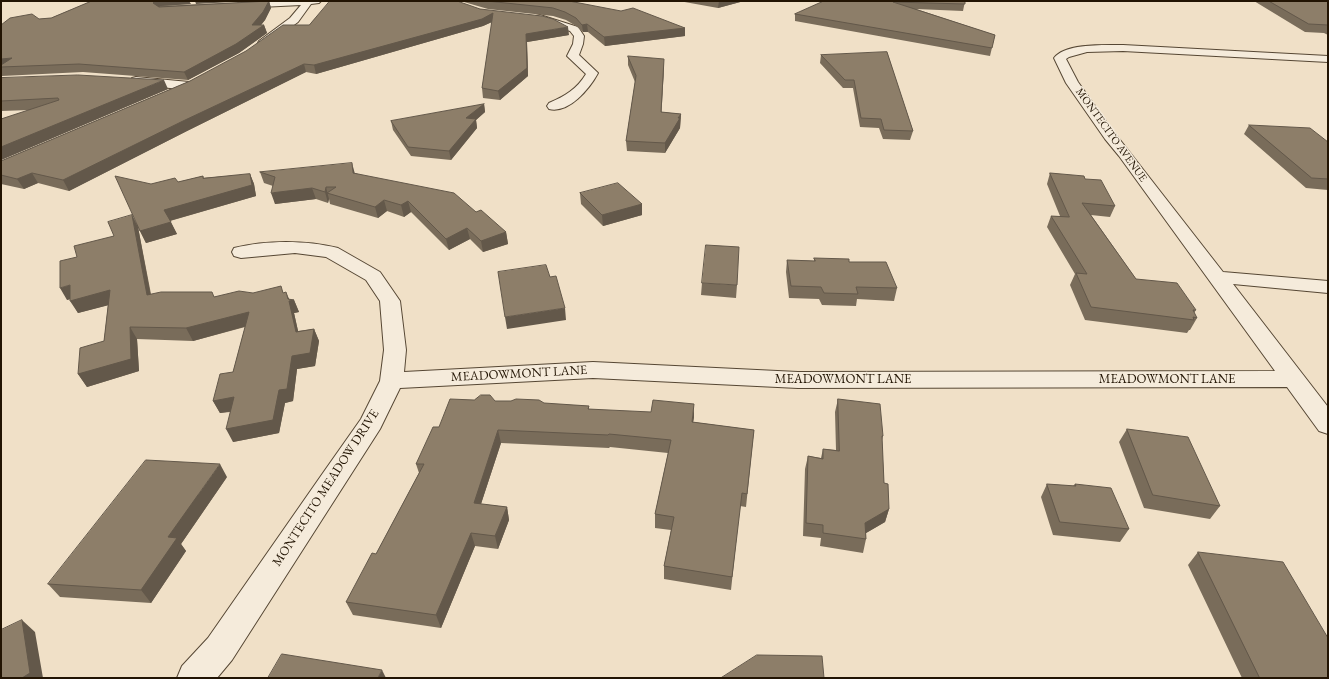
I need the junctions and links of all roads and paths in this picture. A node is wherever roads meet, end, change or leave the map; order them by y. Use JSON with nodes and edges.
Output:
{"nodes":[{"id":1,"x":309,"y":1,"type":"edge"},
{"id":2,"x":316,"y":1,"type":"edge"},
{"id":3,"x":232,"y":6,"type":"edge"},
{"id":4,"x":526,"y":17,"type":"edge"},
{"id":5,"x":255,"y":48,"type":"edge"},
{"id":6,"x":1328,"y":58,"type":"edge"},
{"id":7,"x":203,"y":78,"type":"edge"},
{"id":8,"x":122,"y":80,"type":"edge"},
{"id":9,"x":189,"y":86,"type":"junction"},
{"id":10,"x":167,"y":95,"type":"edge"},
{"id":11,"x":554,"y":106,"type":"dead end"},
{"id":12,"x":241,"y":252,"type":"dead end"},
{"id":13,"x":1217,"y":277,"type":"junction"},
{"id":14,"x":1328,"y":287,"type":"edge"},
{"id":15,"x":1294,"y":379,"type":"junction"},
{"id":16,"x":392,"y":381,"type":"junction"},
{"id":17,"x":1328,"y":425,"type":"edge"},
{"id":18,"x":194,"y":678,"type":"edge"}],
"edges":[{"from":1,"to":2,"type":"street"},
{"from":1,"to":3,"type":"street"},
{"from":1,"to":5,"type":"street"},
{"from":4,"to":11,"type":"street"},
{"from":6,"to":13,"type":"street","name":"MONTECITO AVENUE"},
{"from":7,"to":9,"type":"street"},
{"from":8,"to":9,"type":"street"},
{"from":9,"to":10,"type":"street"},
{"from":12,"to":16,"type":"street","name":"MONTECITO MEADOW DRIVE"},
{"from":13,"to":14,"type":"street"},
{"from":13,"to":15,"type":"street","name":"MONTECITO AVENUE"},
{"from":15,"to":16,"type":"street","name":"MEADOWMONT LANE"},
{"from":15,"to":17,"type":"street","name":"MONTECITO AVENUE"},
{"from":16,"to":18,"type":"street","name":"MONTECITO MEADOW DRIVE"}]}
